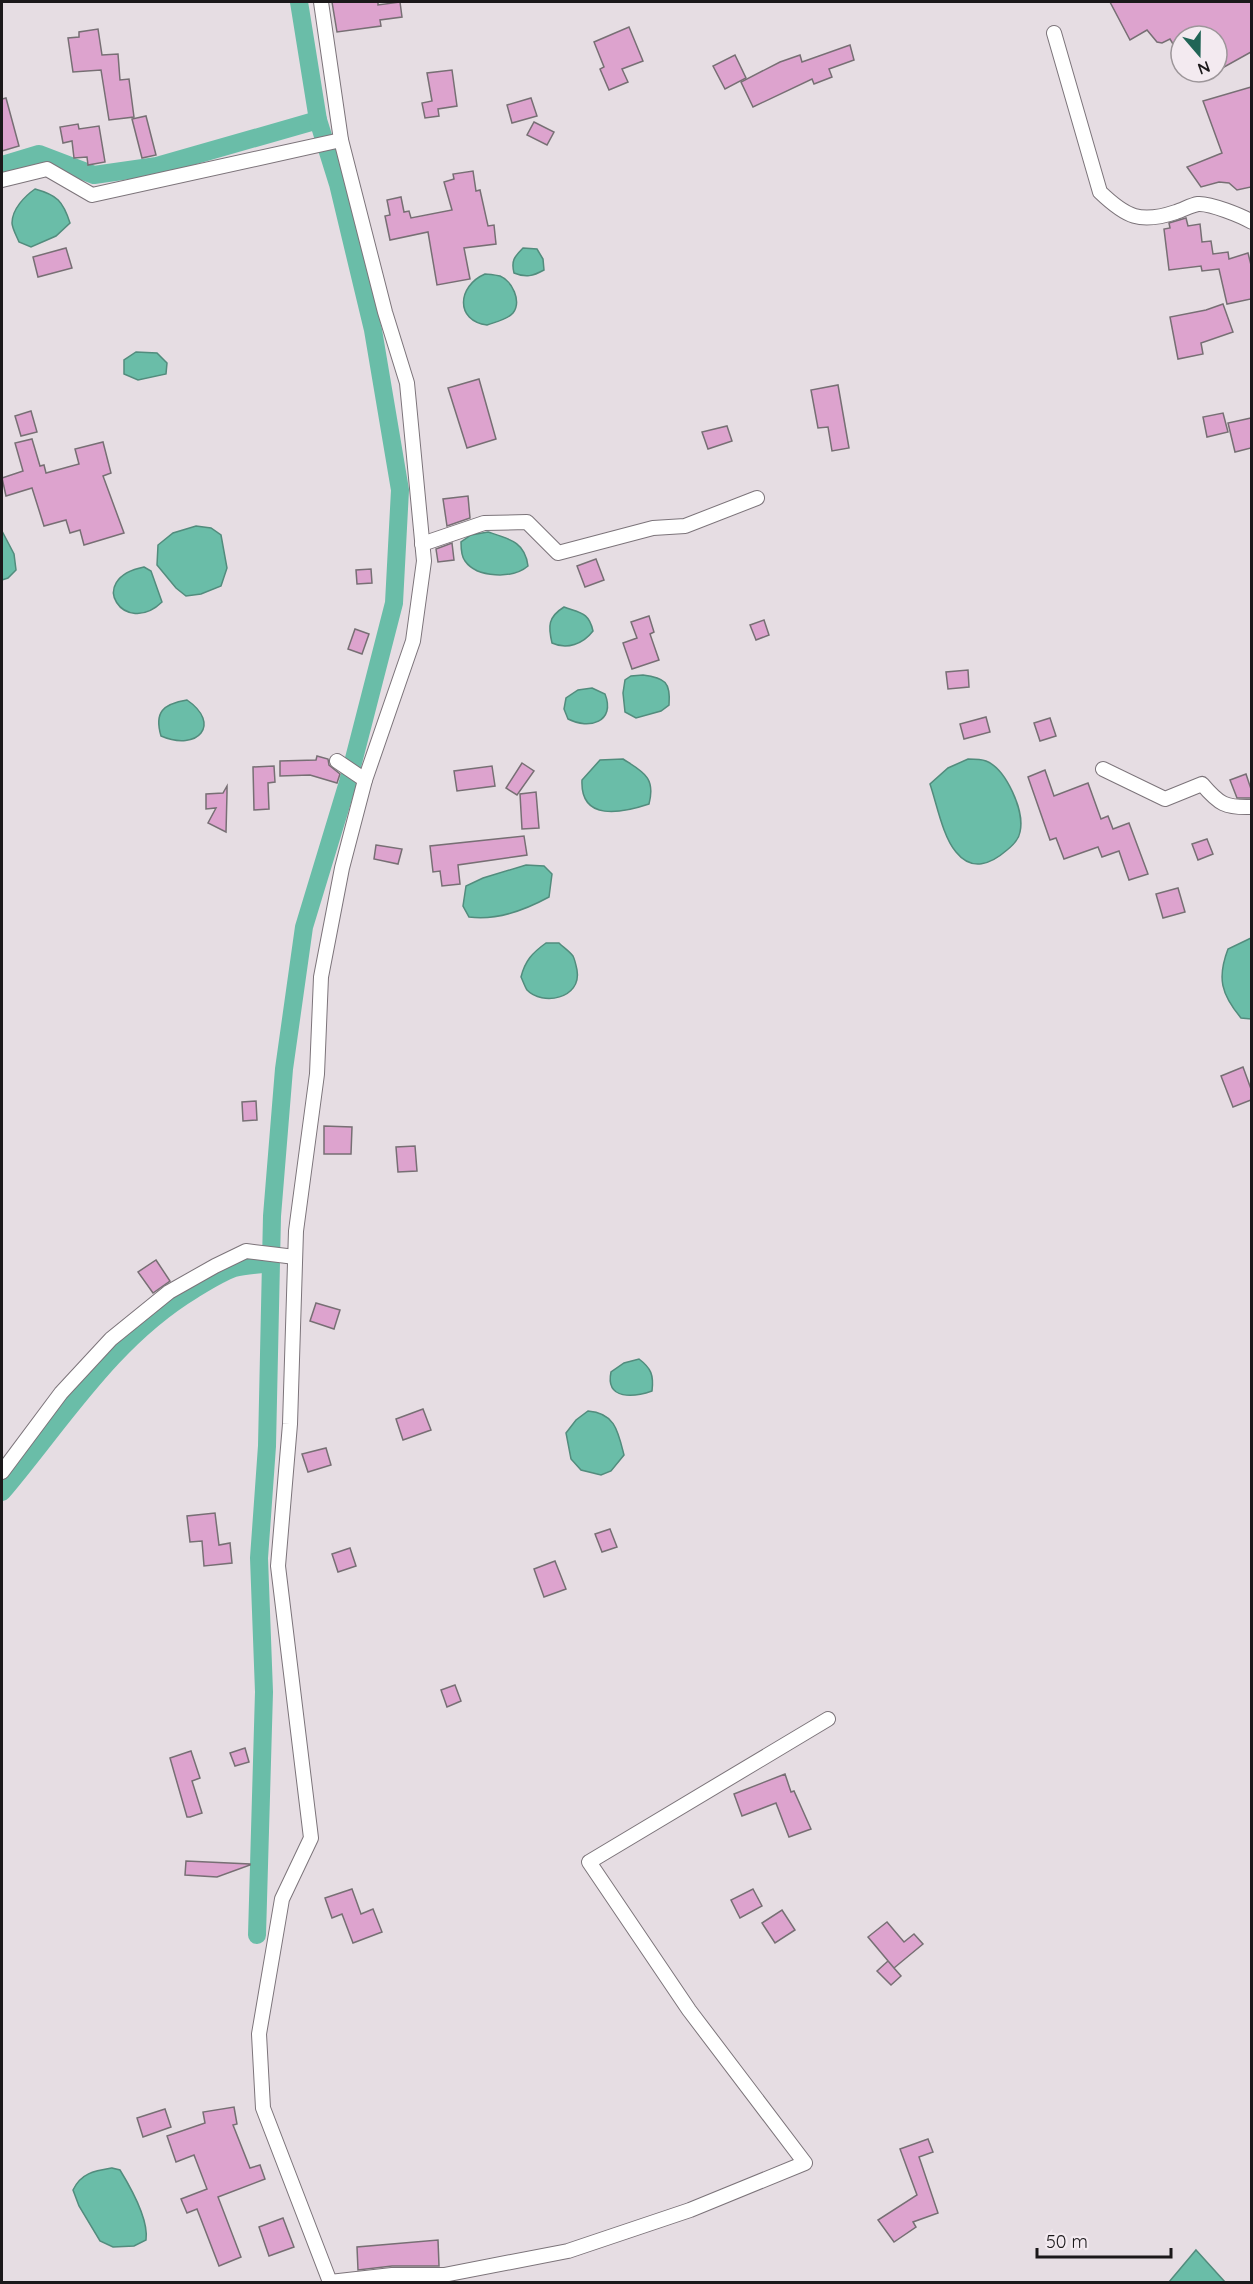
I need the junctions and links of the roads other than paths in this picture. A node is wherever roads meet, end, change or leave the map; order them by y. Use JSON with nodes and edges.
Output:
{"nodes":[{"id":1,"x":321,"y":2,"type":"edge"},
{"id":2,"x":1054,"y":33,"type":"dead end"},
{"id":3,"x":341,"y":140,"type":"junction"},
{"id":4,"x":2,"y":180,"type":"edge"},
{"id":5,"x":1251,"y":222,"type":"edge"},
{"id":6,"x":757,"y":498,"type":"dead end"},
{"id":7,"x":422,"y":544,"type":"junction"},
{"id":8,"x":337,"y":760,"type":"dead end"},
{"id":9,"x":1103,"y":769,"type":"dead end"},
{"id":10,"x":365,"y":780,"type":"junction"},
{"id":11,"x":1251,"y":807,"type":"edge"},
{"id":12,"x":295,"y":1257,"type":"junction"},
{"id":13,"x":2,"y":1472,"type":"edge"},
{"id":14,"x":828,"y":1719,"type":"dead end"},
{"id":15,"x":330,"y":2282,"type":"edge"}],
"edges":[{"from":1,"to":3,"type":"street"},
{"from":2,"to":5,"type":"street"},
{"from":3,"to":4,"type":"street"},
{"from":3,"to":7,"type":"street"},
{"from":6,"to":7,"type":"street"},
{"from":7,"to":10,"type":"street"},
{"from":8,"to":10,"type":"street"},
{"from":9,"to":11,"type":"street"},
{"from":10,"to":12,"type":"street"},
{"from":12,"to":13,"type":"street"},
{"from":12,"to":15,"type":"street"},
{"from":14,"to":15,"type":"street"}]}
